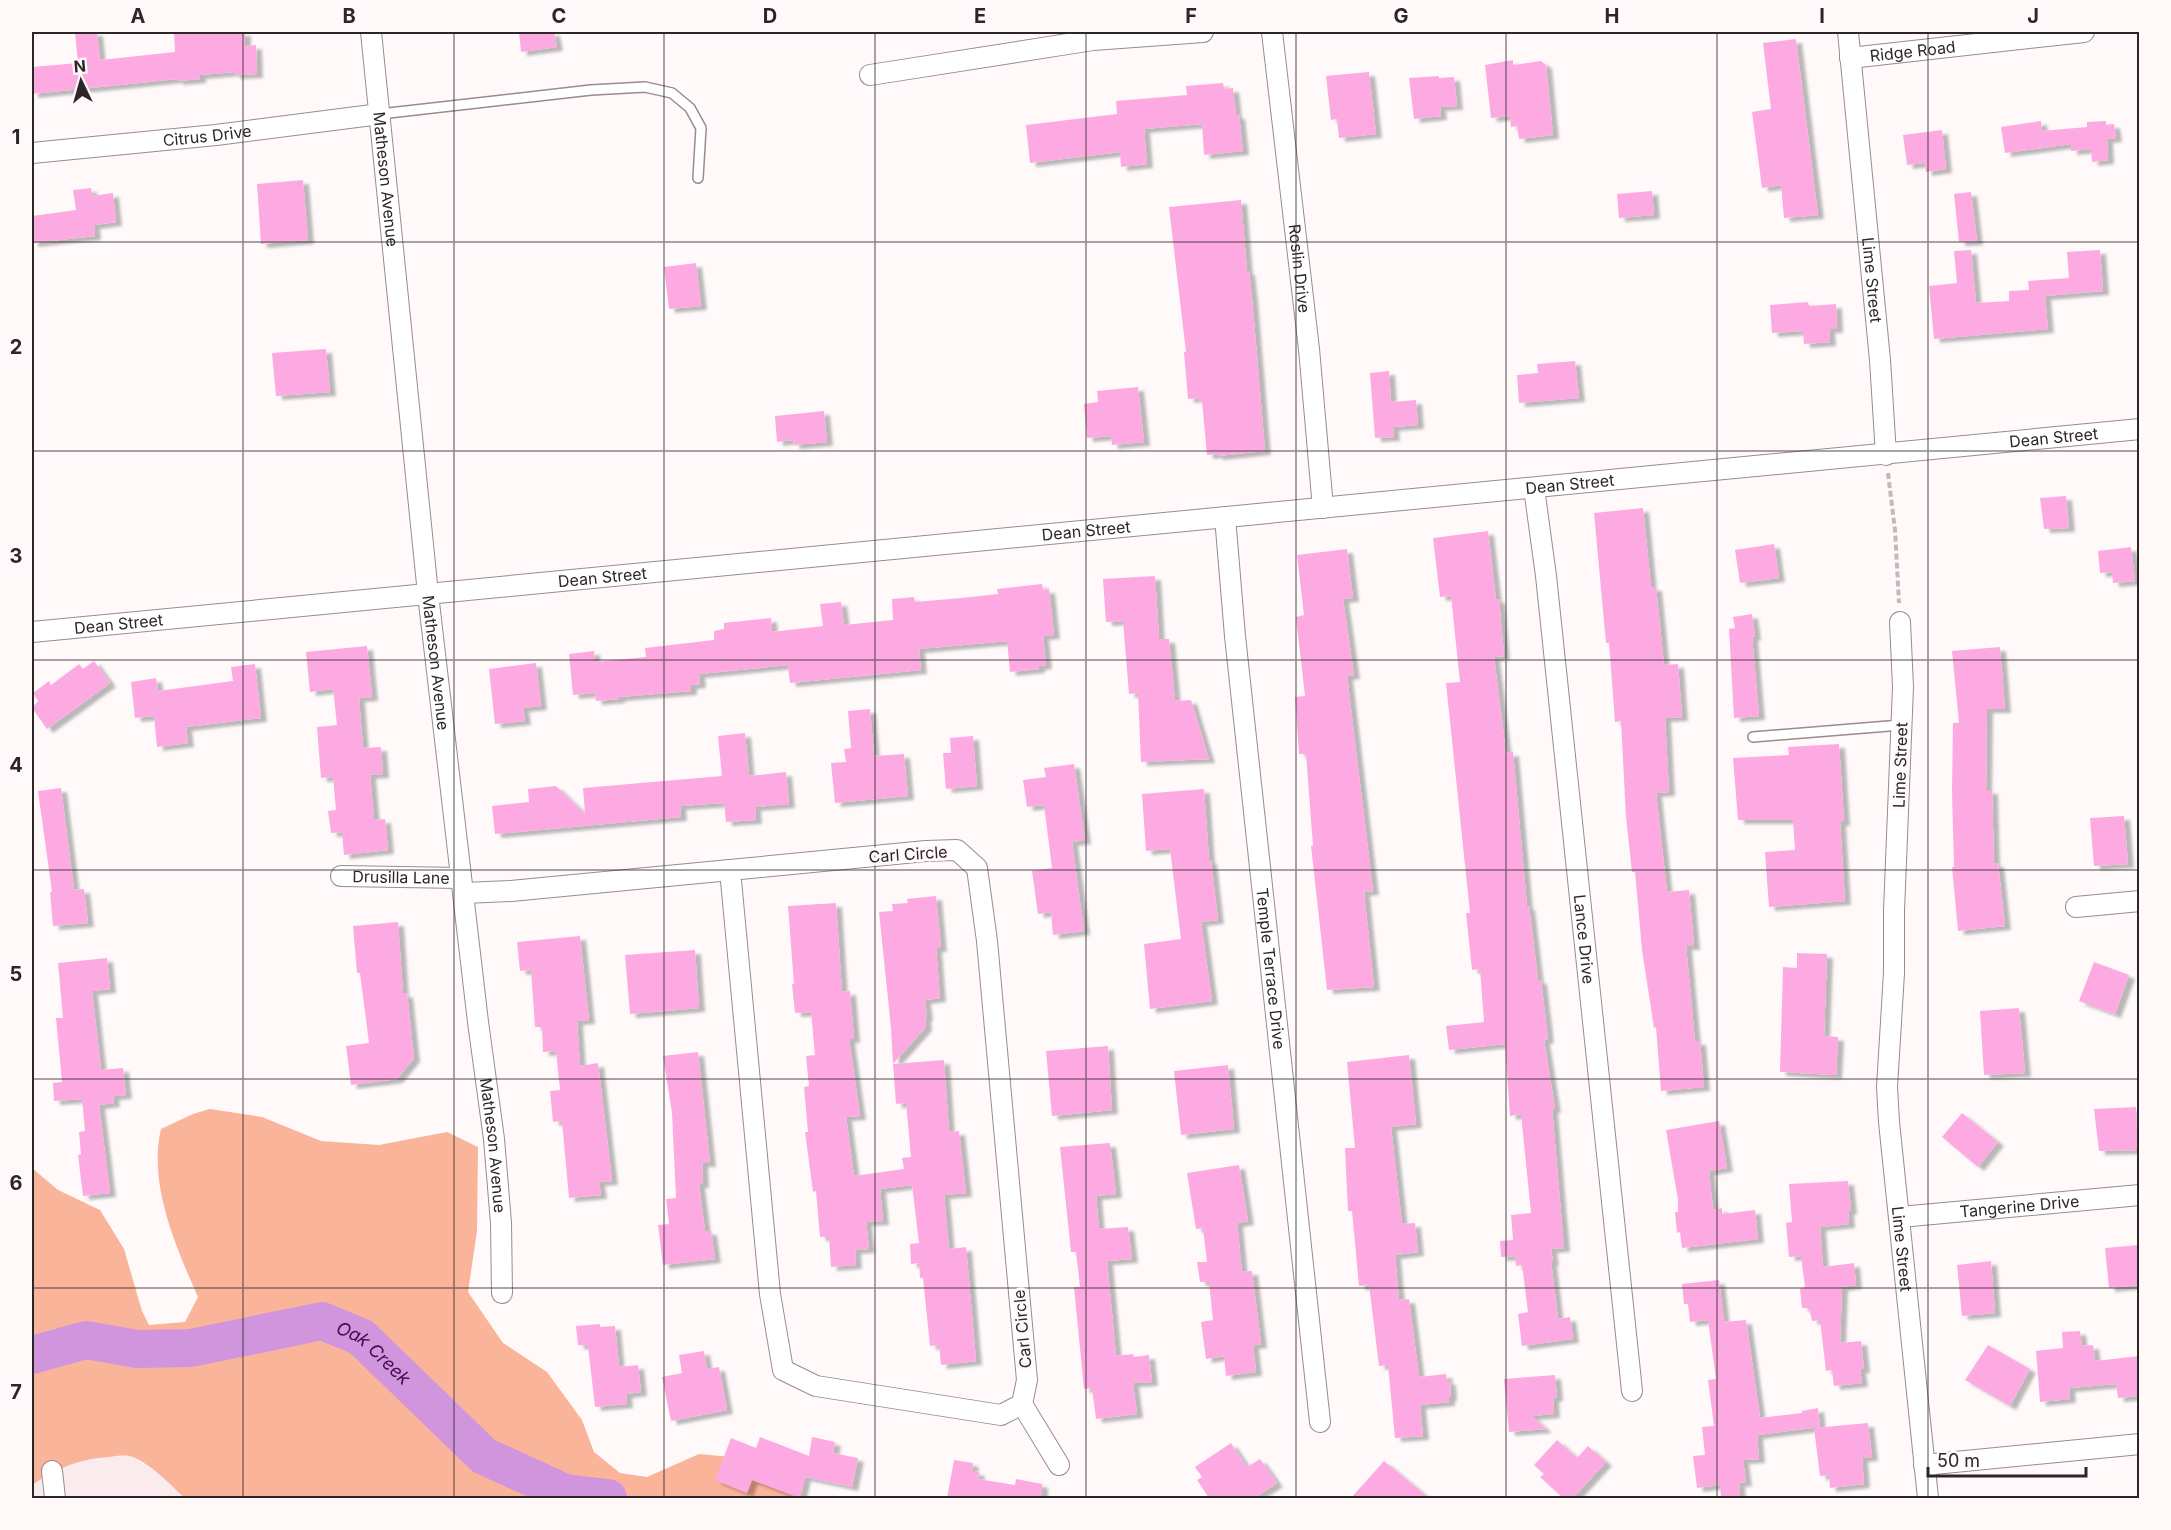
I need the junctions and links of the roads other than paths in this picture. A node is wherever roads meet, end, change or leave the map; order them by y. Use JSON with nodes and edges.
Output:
{"nodes":[{"id":1,"x":372,"y":32,"type":"edge"},
{"id":2,"x":1203,"y":32,"type":"edge"},
{"id":3,"x":1272,"y":32,"type":"edge"},
{"id":4,"x":1848,"y":32,"type":"edge"},
{"id":5,"x":2084,"y":32,"type":"edge"},
{"id":6,"x":1850,"y":58,"type":"junction"},
{"id":7,"x":870,"y":75,"type":"dead end"},
{"id":8,"x":380,"y":114,"type":"junction"},
{"id":9,"x":32,"y":153,"type":"edge"},
{"id":10,"x":698,"y":178,"type":"dead end"},
{"id":11,"x":2139,"y":429,"type":"edge"},
{"id":12,"x":1886,"y":455,"type":"junction"},
{"id":13,"x":1534,"y":488,"type":"junction"},
{"id":14,"x":1323,"y":508,"type":"junction"},
{"id":15,"x":1225,"y":517,"type":"junction"},
{"id":16,"x":428,"y":594,"type":"junction"},
{"id":17,"x":1900,"y":622,"type":"road end"},
{"id":18,"x":32,"y":632,"type":"edge"},
{"id":19,"x":1901,"y":725,"type":"junction"},
{"id":20,"x":1753,"y":737,"type":"dead end"},
{"id":21,"x":730,"y":870,"type":"junction"},
{"id":22,"x":341,"y":876,"type":"dead end"},
{"id":23,"x":463,"y":885,"type":"junction"},
{"id":24,"x":2139,"y":901,"type":"edge"},
{"id":25,"x":2076,"y":907,"type":"dead end"},
{"id":26,"x":2139,"y":1195,"type":"edge"},
{"id":27,"x":1900,"y":1217,"type":"junction"},
{"id":28,"x":502,"y":1293,"type":"dead end"},
{"id":29,"x":1632,"y":1391,"type":"dead end"},
{"id":30,"x":1022,"y":1404,"type":"junction"},
{"id":31,"x":1320,"y":1422,"type":"dead end"},
{"id":32,"x":2139,"y":1444,"type":"edge"},
{"id":33,"x":1059,"y":1465,"type":"dead end"},
{"id":34,"x":1924,"y":1465,"type":"junction"},
{"id":35,"x":52,"y":1471,"type":"dead end"},
{"id":36,"x":55,"y":1498,"type":"edge"},
{"id":37,"x":1928,"y":1498,"type":"edge"}],
"edges":[{"from":1,"to":8,"type":"street","name":"Matheson Avenue"},
{"from":2,"to":7,"type":"street"},
{"from":3,"to":14,"type":"street","name":"Roslin Drive"},
{"from":4,"to":6,"type":"street","name":"Lime Street"},
{"from":5,"to":6,"type":"street","name":"Ridge Road"},
{"from":6,"to":12,"type":"street","name":"Lime Street"},
{"from":8,"to":9,"type":"street","name":"Citrus Drive"},
{"from":8,"to":10,"type":"lane"},
{"from":8,"to":16,"type":"street","name":"Matheson Avenue"},
{"from":11,"to":12,"type":"street","name":"Dean Street"},
{"from":12,"to":13,"type":"street","name":"Dean Street"},
{"from":13,"to":14,"type":"street","name":"Dean Street"},
{"from":13,"to":29,"type":"street","name":"Lance Drive"},
{"from":14,"to":15,"type":"street","name":"Dean Street"},
{"from":15,"to":16,"type":"street","name":"Dean Street"},
{"from":15,"to":31,"type":"street","name":"Temple Terrace Drive"},
{"from":16,"to":18,"type":"street","name":"Dean Street"},
{"from":16,"to":23,"type":"street","name":"Matheson Avenue"},
{"from":17,"to":19,"type":"street","name":"Lime Street"},
{"from":19,"to":20,"type":"lane"},
{"from":19,"to":27,"type":"street","name":"Lime Street"},
{"from":21,"to":23,"type":"street","name":"Carl Circle"},
{"from":21,"to":30,"type":"street"},
{"from":21,"to":30,"type":"street","name":"Carl Circle"},
{"from":22,"to":23,"type":"street","name":"Drusilla Lane"},
{"from":23,"to":28,"type":"street","name":"Matheson Avenue"},
{"from":24,"to":25,"type":"street"},
{"from":26,"to":27,"type":"street","name":"Tangerine Drive"},
{"from":27,"to":34,"type":"street","name":"Lime Street"},
{"from":30,"to":33,"type":"street"},
{"from":32,"to":34,"type":"street"},
{"from":34,"to":37,"type":"street","name":"Lime Street"},
{"from":35,"to":36,"type":"street"}]}
